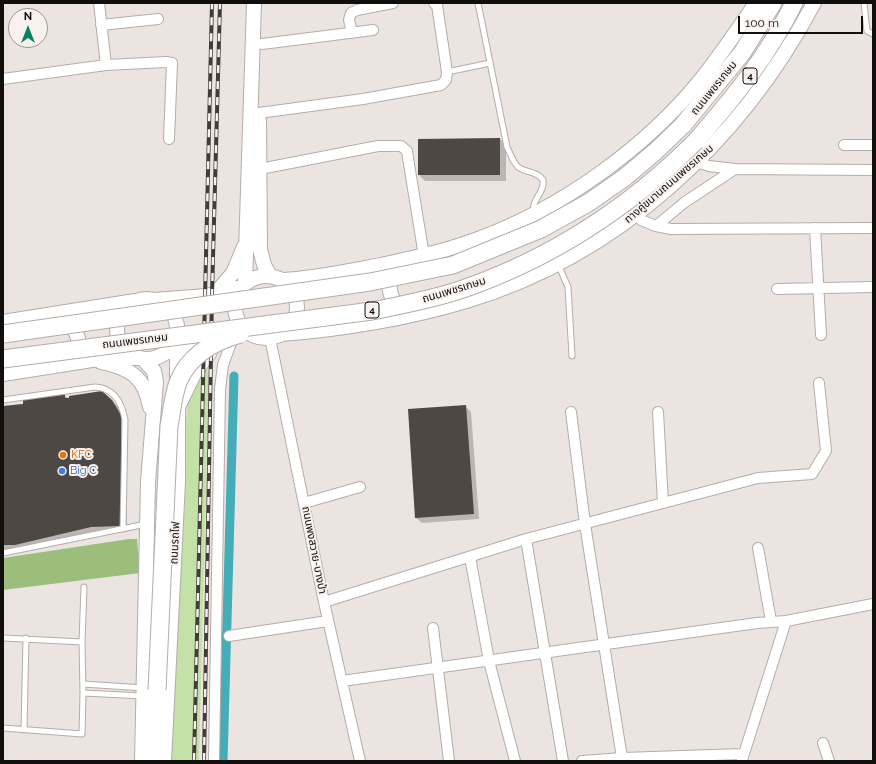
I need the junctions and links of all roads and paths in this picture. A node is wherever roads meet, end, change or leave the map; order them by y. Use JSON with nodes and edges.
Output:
{"nodes":[{"id":1,"x":99,"y":3,"type":"edge"},
{"id":2,"x":254,"y":3,"type":"edge"},
{"id":3,"x":263,"y":3,"type":"edge"},
{"id":4,"x":394,"y":3,"type":"edge"},
{"id":5,"x":434,"y":3,"type":"edge"},
{"id":6,"x":478,"y":3,"type":"edge"},
{"id":7,"x":756,"y":3,"type":"edge"},
{"id":8,"x":773,"y":3,"type":"edge"},
{"id":9,"x":794,"y":3,"type":"edge"},
{"id":10,"x":799,"y":3,"type":"edge"},
{"id":11,"x":814,"y":3,"type":"edge"},
{"id":12,"x":864,"y":3,"type":"edge"},
{"id":13,"x":158,"y":19,"type":"dead end"},
{"id":14,"x":101,"y":25,"type":"junction"},
{"id":15,"x":373,"y":30,"type":"dead end"},
{"id":16,"x":780,"y":32,"type":"junction"},
{"id":17,"x":352,"y":33,"type":"junction"},
{"id":18,"x":873,"y":34,"type":"edge"},
{"id":19,"x":262,"y":44,"type":"junction"},
{"id":20,"x":490,"y":63,"type":"junction"},
{"id":21,"x":106,"y":65,"type":"junction"},
{"id":22,"x":447,"y":72,"type":"junction"},
{"id":23,"x":3,"y":79,"type":"edge"},
{"id":24,"x":259,"y":113,"type":"junction"},
{"id":25,"x":169,"y":139,"type":"dead end"},
{"id":26,"x":844,"y":145,"type":"dead end"},
{"id":27,"x":873,"y":145,"type":"edge"},
{"id":28,"x":696,"y":162,"type":"junction"},
{"id":29,"x":734,"y":168,"type":"junction"},
{"id":30,"x":260,"y":169,"type":"junction"},
{"id":31,"x":873,"y":170,"type":"edge"},
{"id":32,"x":534,"y":213,"type":"junction"},
{"id":33,"x":638,"y":213,"type":"junction"},
{"id":34,"x":656,"y":226,"type":"junction"},
{"id":35,"x":815,"y":228,"type":"junction"},
{"id":36,"x":873,"y":228,"type":"edge"},
{"id":37,"x":247,"y":240,"type":"junction"},
{"id":38,"x":448,"y":250,"type":"junction"},
{"id":39,"x":424,"y":256,"type":"junction"},
{"id":40,"x":558,"y":263,"type":"junction"},
{"id":41,"x":276,"y":278,"type":"junction"},
{"id":42,"x":244,"y":285,"type":"junction"},
{"id":43,"x":818,"y":287,"type":"junction"},
{"id":44,"x":873,"y":287,"type":"edge"},
{"id":45,"x":777,"y":289,"type":"dead end"},
{"id":46,"x":214,"y":294,"type":"junction"},
{"id":47,"x":147,"y":300,"type":"junction"},
{"id":48,"x":467,"y":301,"type":"junction"},
{"id":49,"x":372,"y":310,"type":"junction"},
{"id":50,"x":28,"y":319,"type":"junction"},
{"id":51,"x":3,"y":322,"type":"edge"},
{"id":52,"x":177,"y":325,"type":"junction"},
{"id":53,"x":3,"y":334,"type":"edge"},
{"id":54,"x":821,"y":335,"type":"dead end"},
{"id":55,"x":271,"y":337,"type":"junction"},
{"id":56,"x":228,"y":340,"type":"junction"},
{"id":57,"x":177,"y":349,"type":"junction"},
{"id":58,"x":572,"y":356,"type":"dead end"},
{"id":59,"x":160,"y":357,"type":"junction"},
{"id":60,"x":3,"y":359,"type":"edge"},
{"id":61,"x":140,"y":359,"type":"junction"},
{"id":62,"x":94,"y":360,"type":"junction"},
{"id":63,"x":40,"y":369,"type":"junction"},
{"id":64,"x":3,"y":374,"type":"edge"},
{"id":65,"x":819,"y":383,"type":"dead end"},
{"id":66,"x":3,"y":400,"type":"edge"},
{"id":67,"x":178,"y":407,"type":"junction"},
{"id":68,"x":571,"y":412,"type":"dead end"},
{"id":69,"x":658,"y":412,"type":"dead end"},
{"id":70,"x":153,"y":425,"type":"junction"},
{"id":71,"x":148,"y":482,"type":"junction"},
{"id":72,"x":178,"y":482,"type":"junction"},
{"id":73,"x":360,"y":486,"type":"dead end"},
{"id":74,"x":304,"y":502,"type":"junction"},
{"id":75,"x":663,"y":503,"type":"junction"},
{"id":76,"x":147,"y":524,"type":"junction"},
{"id":77,"x":585,"y":524,"type":"junction"},
{"id":78,"x":123,"y":529,"type":"junction"},
{"id":79,"x":526,"y":539,"type":"junction"},
{"id":80,"x":758,"y":548,"type":"dead end"},
{"id":81,"x":3,"y":553,"type":"edge"},
{"id":82,"x":470,"y":557,"type":"junction"},
{"id":83,"x":84,"y":587,"type":"dead end"},
{"id":84,"x":324,"y":602,"type":"junction"},
{"id":85,"x":873,"y":604,"type":"edge"},
{"id":86,"x":328,"y":621,"type":"junction"},
{"id":87,"x":771,"y":621,"type":"junction"},
{"id":88,"x":786,"y":621,"type":"junction"},
{"id":89,"x":433,"y":628,"type":"dead end"},
{"id":90,"x":229,"y":636,"type":"dead end"},
{"id":91,"x":3,"y":638,"type":"edge"},
{"id":92,"x":26,"y":638,"type":"junction"},
{"id":93,"x":82,"y":642,"type":"junction"},
{"id":94,"x":604,"y":645,"type":"junction"},
{"id":95,"x":544,"y":653,"type":"junction"},
{"id":96,"x":489,"y":661,"type":"junction"},
{"id":97,"x":437,"y":668,"type":"junction"},
{"id":98,"x":342,"y":681,"type":"junction"},
{"id":99,"x":83,"y":684,"type":"junction"},
{"id":100,"x":148,"y":691,"type":"junction"},
{"id":101,"x":83,"y":693,"type":"junction"},
{"id":102,"x":3,"y":728,"type":"edge"},
{"id":103,"x":24,"y":730,"type":"junction"},
{"id":104,"x":823,"y":743,"type":"dead end"},
{"id":105,"x":622,"y":758,"type":"junction"},
{"id":106,"x":742,"y":758,"type":"edge"},
{"id":107,"x":142,"y":761,"type":"edge"},
{"id":108,"x":155,"y":761,"type":"edge"},
{"id":109,"x":164,"y":761,"type":"edge"},
{"id":110,"x":214,"y":761,"type":"edge"},
{"id":111,"x":360,"y":761,"type":"edge"},
{"id":112,"x":450,"y":761,"type":"edge"},
{"id":113,"x":515,"y":761,"type":"edge"},
{"id":114,"x":563,"y":761,"type":"edge"},
{"id":115,"x":582,"y":761,"type":"edge"},
{"id":116,"x":829,"y":761,"type":"edge"}],
"edges":[{"from":1,"to":14,"type":"street"},
{"from":2,"to":37,"type":"main road"},
{"from":3,"to":19,"type":"main road"},
{"from":4,"to":17,"type":"street"},
{"from":5,"to":22,"type":"street"},
{"from":6,"to":20,"type":"lane"},
{"from":7,"to":32,"type":"main road"},
{"from":8,"to":53,"type":"highway","name":"ถนนเพชรเกษม","number":"4","bridge":true},
{"from":9,"to":16,"type":"highway","name":"ถนนเพชรเกษม","number":"4"},
{"from":10,"to":16,"type":"highway"},
{"from":11,"to":28,"type":"main road","name":"ทางคู่ขนานถนนเพชรเกษม","number":"4"},
{"from":12,"to":18,"type":"lane"},
{"from":13,"to":14,"type":"street"},
{"from":14,"to":21,"type":"street"},
{"from":15,"to":17,"type":"street"},
{"from":16,"to":49,"type":"highway","name":"ถนนเพชรเกษม","number":"4","bridge":true},
{"from":17,"to":19,"type":"street"},
{"from":19,"to":24,"type":"main road"},
{"from":20,"to":22,"type":"lane"},
{"from":20,"to":32,"type":"lane"},
{"from":21,"to":23,"type":"street"},
{"from":21,"to":25,"type":"street"},
{"from":22,"to":24,"type":"street"},
{"from":24,"to":30,"type":"main road"},
{"from":26,"to":27,"type":"street"},
{"from":28,"to":29,"type":"street"},
{"from":28,"to":33,"type":"main road","name":"ทางคู่ขนานถนนเพชรเกษม","number":"4"},
{"from":29,"to":31,"type":"street"},
{"from":29,"to":34,"type":"street"},
{"from":30,"to":39,"type":"street"},
{"from":30,"to":41,"type":"main road"},
{"from":32,"to":38,"type":"main road"},
{"from":33,"to":34,"type":"street"},
{"from":33,"to":40,"type":"main road","name":"ทางคู่ขนานถนนเพชรเกษม","number":"4"},
{"from":34,"to":35,"type":"street"},
{"from":35,"to":36,"type":"street"},
{"from":35,"to":43,"type":"street"},
{"from":37,"to":42,"type":"main road"},
{"from":37,"to":46,"type":"main road"},
{"from":38,"to":39,"type":"main road"},
{"from":38,"to":48,"type":"main road"},
{"from":39,"to":41,"type":"main road"},
{"from":40,"to":48,"type":"main road","name":"ทางคู่ขนานถนนเพชรเกษม","number":"4"},
{"from":40,"to":58,"type":"lane"},
{"from":41,"to":42,"type":"main road"},
{"from":41,"to":55,"type":"main road"},
{"from":42,"to":46,"type":"main road"},
{"from":42,"to":55,"type":"main road"},
{"from":43,"to":44,"type":"street"},
{"from":43,"to":45,"type":"street"},
{"from":43,"to":54,"type":"street"},
{"from":46,"to":47,"type":"main road"},
{"from":47,"to":50,"type":"main road"},
{"from":47,"to":52,"type":"main road"},
{"from":47,"to":61,"type":"main road"},
{"from":48,"to":55,"type":"main road","name":"ทางคู่ขนานถนนเพชรเกษม","number":"4"},
{"from":49,"to":60,"type":"highway","name":"ถนนเพชรเกษม","number":"4","bridge":true},
{"from":49,"to":100,"type":"highway","bridge":true},
{"from":50,"to":51,"type":"main road"},
{"from":50,"to":63,"type":"main road"},
{"from":52,"to":57,"type":"main road","name":"ถนนรถไฟ"},
{"from":52,"to":59,"type":"main road"},
{"from":55,"to":56,"type":"main road","name":"ถนนเพชรเกษม","number":"4"},
{"from":55,"to":74,"type":"street","name":"ถนนพงสวาย-บางป่า"},
{"from":56,"to":57,"type":"main road","name":"ถนนเพชรเกษม","number":"4"},
{"from":56,"to":67,"type":"main road"},
{"from":56,"to":110,"type":"street"},
{"from":57,"to":59,"type":"main road","name":"ถนนเพชรเกษม","number":"4"},
{"from":57,"to":67,"type":"main road","name":"ถนนรถไฟ"},
{"from":59,"to":61,"type":"main road"},
{"from":61,"to":62,"type":"main road","name":"ถนนเพชรเกษม"},
{"from":61,"to":70,"type":"main road"},
{"from":62,"to":63,"type":"main road","name":"ถนนเพชรเกษม"},
{"from":62,"to":70,"type":"main road"},
{"from":63,"to":64,"type":"main road","name":"ถนนเพชรเกษม"},
{"from":65,"to":75,"type":"street"},
{"from":66,"to":78,"type":"lane"},
{"from":67,"to":72,"type":"main road","name":"ถนนรถไฟ"},
{"from":68,"to":77,"type":"street"},
{"from":69,"to":75,"type":"street"},
{"from":70,"to":71,"type":"main road"},
{"from":71,"to":72,"type":"main road"},
{"from":71,"to":76,"type":"main road"},
{"from":72,"to":109,"type":"main road","name":"ถนนรถไฟ"},
{"from":73,"to":74,"type":"street"},
{"from":74,"to":84,"type":"street","name":"ถนนพงสวาย-บางป่า"},
{"from":75,"to":77,"type":"street"},
{"from":76,"to":78,"type":"lane"},
{"from":76,"to":100,"type":"main road"},
{"from":77,"to":79,"type":"street"},
{"from":77,"to":94,"type":"street"},
{"from":78,"to":81,"type":"lane"},
{"from":79,"to":82,"type":"street"},
{"from":79,"to":95,"type":"street"},
{"from":80,"to":87,"type":"street"},
{"from":82,"to":84,"type":"street"},
{"from":82,"to":96,"type":"street"},
{"from":83,"to":93,"type":"lane"},
{"from":84,"to":86,"type":"street","name":"ถนนพงสวาย-บางป่า"},
{"from":85,"to":88,"type":"street"},
{"from":86,"to":90,"type":"street"},
{"from":86,"to":98,"type":"street","name":"ถนนพงสวาย-บางป่า"},
{"from":87,"to":88,"type":"street"},
{"from":87,"to":94,"type":"street"},
{"from":88,"to":106,"type":"street"},
{"from":89,"to":97,"type":"street"},
{"from":91,"to":92,"type":"lane"},
{"from":92,"to":93,"type":"lane"},
{"from":92,"to":103,"type":"lane"},
{"from":93,"to":99,"type":"lane"},
{"from":94,"to":95,"type":"street"},
{"from":94,"to":105,"type":"street"},
{"from":95,"to":96,"type":"street"},
{"from":95,"to":114,"type":"street"},
{"from":96,"to":97,"type":"street"},
{"from":96,"to":113,"type":"street"},
{"from":97,"to":98,"type":"street"},
{"from":97,"to":112,"type":"street"},
{"from":98,"to":111,"type":"street","name":"ถนนพงสวาย-บางป่า"},
{"from":99,"to":100,"type":"lane"},
{"from":99,"to":101,"type":"lane"},
{"from":100,"to":101,"type":"lane"},
{"from":100,"to":107,"type":"main road"},
{"from":100,"to":108,"type":"highway"},
{"from":101,"to":103,"type":"lane"},
{"from":102,"to":103,"type":"lane"},
{"from":104,"to":116,"type":"street"},
{"from":105,"to":106,"type":"street"},
{"from":105,"to":115,"type":"street"}]}
